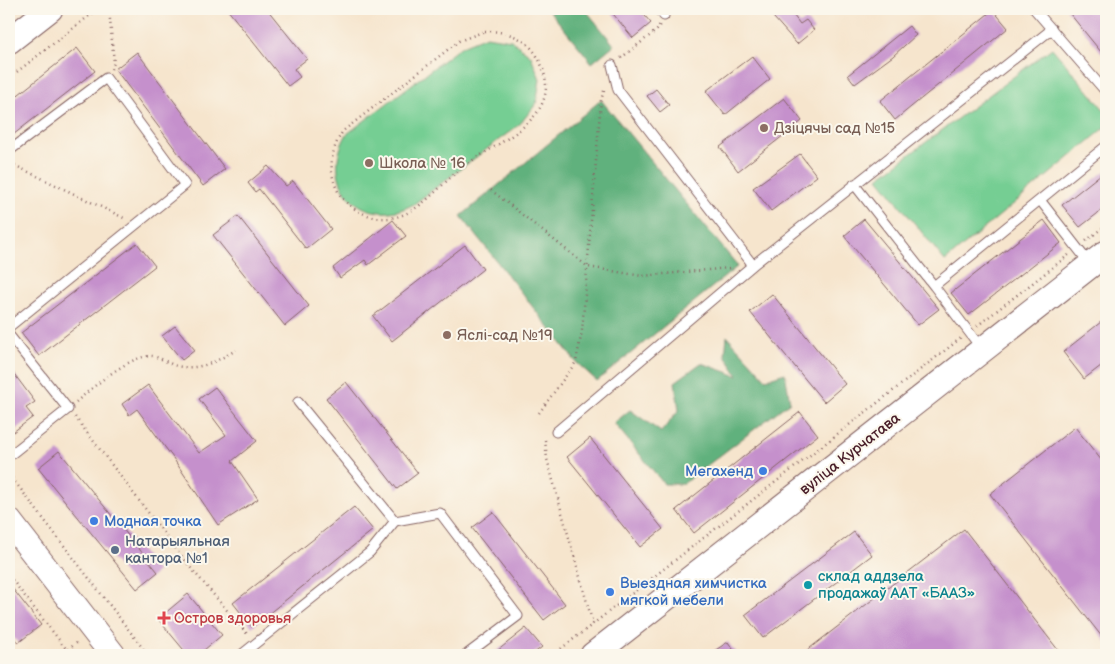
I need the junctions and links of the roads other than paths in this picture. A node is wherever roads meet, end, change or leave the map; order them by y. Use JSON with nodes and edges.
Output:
{"nodes":[{"id":1,"x":50,"y":9,"type":"edge"},
{"id":2,"x":1035,"y":9,"type":"edge"},
{"id":3,"x":1052,"y":29,"type":"junction"},
{"id":4,"x":9,"y":41,"type":"edge"},
{"id":5,"x":612,"y":65,"type":"road end"},
{"id":6,"x":1106,"y":92,"type":"edge"},
{"id":7,"x":1106,"y":146,"type":"edge"},
{"id":8,"x":9,"y":151,"type":"edge"},
{"id":9,"x":854,"y":184,"type":"junction"},
{"id":10,"x":1040,"y":200,"type":"junction"},
{"id":11,"x":1091,"y":256,"type":"edge"},
{"id":12,"x":754,"y":265,"type":"junction"},
{"id":13,"x":934,"y":286,"type":"junction"},
{"id":14,"x":9,"y":327,"type":"edge"},
{"id":15,"x":9,"y":335,"type":"edge"},
{"id":16,"x":976,"y":341,"type":"junction"},
{"id":17,"x":298,"y":402,"type":"dead end"},
{"id":18,"x":556,"y":432,"type":"dead end"},
{"id":19,"x":9,"y":456,"type":"edge"},
{"id":20,"x":9,"y":521,"type":"edge"},
{"id":21,"x":395,"y":521,"type":"junction"},
{"id":22,"x":113,"y":655,"type":"edge"},
{"id":23,"x":242,"y":655,"type":"edge"},
{"id":24,"x":466,"y":655,"type":"edge"},
{"id":25,"x":593,"y":655,"type":"edge"}],
"edges":[{"from":1,"to":4,"type":"street"},
{"from":2,"to":3,"type":"lane"},
{"from":3,"to":6,"type":"lane"},
{"from":3,"to":9,"type":"lane"},
{"from":5,"to":12,"type":"lane"},
{"from":7,"to":10,"type":"lane"},
{"from":8,"to":14,"type":"lane"},
{"from":9,"to":12,"type":"lane"},
{"from":9,"to":13,"type":"lane"},
{"from":10,"to":11,"type":"lane"},
{"from":10,"to":13,"type":"lane"},
{"from":11,"to":16,"type":"street","name":"вуліца Курчатава"},
{"from":12,"to":18,"type":"lane"},
{"from":13,"to":16,"type":"lane"},
{"from":15,"to":19,"type":"lane"},
{"from":16,"to":25,"type":"street","name":"вуліца Курчатава"},
{"from":17,"to":21,"type":"lane"},
{"from":20,"to":22,"type":"street"},
{"from":21,"to":23,"type":"lane"},
{"from":21,"to":24,"type":"lane"}]}
